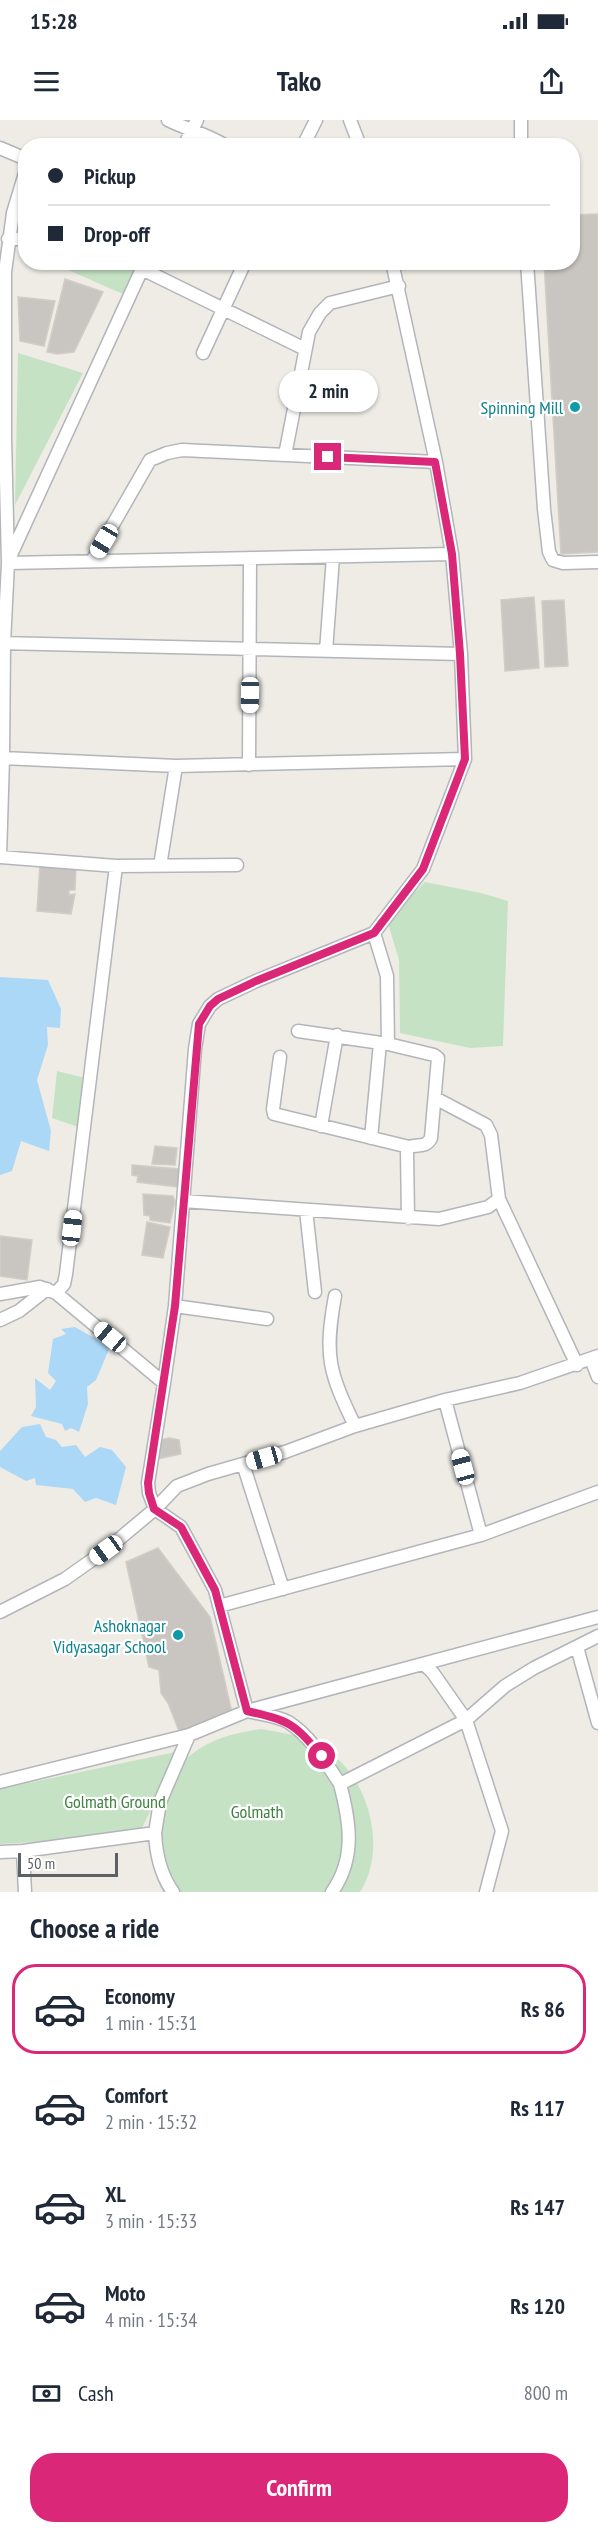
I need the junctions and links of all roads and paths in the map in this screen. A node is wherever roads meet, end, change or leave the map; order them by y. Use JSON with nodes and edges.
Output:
{"nodes":[{"id":1,"x":168,"y":120,"type":"edge"},
{"id":2,"x":197,"y":120,"type":"edge"},
{"id":3,"x":316,"y":120,"type":"edge"},
{"id":4,"x":350,"y":120,"type":"edge"},
{"id":5,"x":521,"y":120,"type":"edge"},
{"id":6,"x":191,"y":132,"type":"junction"},
{"id":7,"x":188,"y":138,"type":"edge"},
{"id":8,"x":212,"y":138,"type":"edge"},
{"id":9,"x":307,"y":138,"type":"edge"},
{"id":10,"x":357,"y":138,"type":"edge"},
{"id":11,"x":521,"y":138,"type":"edge"},
{"id":12,"x":0,"y":148,"type":"edge"},
{"id":13,"x":18,"y":156,"type":"edge"},
{"id":14,"x":18,"y":196,"type":"edge"},
{"id":15,"x":5,"y":247,"type":"edge"},
{"id":16,"x":140,"y":270,"type":"edge"},
{"id":17,"x":150,"y":270,"type":"edge"},
{"id":18,"x":241,"y":270,"type":"edge"},
{"id":19,"x":394,"y":270,"type":"edge"},
{"id":20,"x":528,"y":270,"type":"edge"},
{"id":21,"x":399,"y":286,"type":"junction"},
{"id":22,"x":222,"y":308,"type":"junction"},
{"id":23,"x":305,"y":349,"type":"junction"},
{"id":24,"x":203,"y":353,"type":"dead end"},
{"id":25,"x":285,"y":455,"type":"junction"},
{"id":26,"x":435,"y":462,"type":"junction"},
{"id":27,"x":452,"y":554,"type":"junction"},
{"id":28,"x":333,"y":557,"type":"junction"},
{"id":29,"x":250,"y":558,"type":"junction"},
{"id":30,"x":92,"y":561,"type":"junction"},
{"id":31,"x":598,"y":562,"type":"edge"},
{"id":32,"x":8,"y":563,"type":"junction"},
{"id":33,"x":2,"y":643,"type":"edge"},
{"id":34,"x":251,"y":649,"type":"junction"},
{"id":35,"x":326,"y":651,"type":"junction"},
{"id":36,"x":460,"y":654,"type":"junction"},
{"id":37,"x":2,"y":758,"type":"edge"},
{"id":38,"x":465,"y":759,"type":"junction"},
{"id":39,"x":249,"y":765,"type":"junction"},
{"id":40,"x":176,"y":766,"type":"junction"},
{"id":41,"x":0,"y":857,"type":"edge"},
{"id":42,"x":237,"y":865,"type":"dead end"},
{"id":43,"x":116,"y":866,"type":"junction"},
{"id":44,"x":160,"y":866,"type":"junction"},
{"id":45,"x":374,"y":933,"type":"junction"},
{"id":46,"x":298,"y":1031,"type":"dead end"},
{"id":47,"x":337,"y":1035,"type":"junction"},
{"id":48,"x":384,"y":1043,"type":"junction"},
{"id":49,"x":280,"y":1057,"type":"dead end"},
{"id":50,"x":435,"y":1098,"type":"junction"},
{"id":51,"x":321,"y":1126,"type":"junction"},
{"id":52,"x":371,"y":1138,"type":"junction"},
{"id":53,"x":409,"y":1147,"type":"junction"},
{"id":54,"x":499,"y":1199,"type":"junction"},
{"id":55,"x":183,"y":1201,"type":"junction"},
{"id":56,"x":306,"y":1210,"type":"junction"},
{"id":57,"x":408,"y":1218,"type":"junction"},
{"id":58,"x":52,"y":1291,"type":"junction"},
{"id":59,"x":315,"y":1292,"type":"dead end"},
{"id":60,"x":0,"y":1294,"type":"edge"},
{"id":61,"x":334,"y":1296,"type":"dead end"},
{"id":62,"x":175,"y":1306,"type":"junction"},
{"id":63,"x":267,"y":1319,"type":"dead end"},
{"id":64,"x":0,"y":1320,"type":"edge"},
{"id":65,"x":594,"y":1358,"type":"edge"},
{"id":66,"x":577,"y":1365,"type":"junction"},
{"id":67,"x":598,"y":1377,"type":"edge"},
{"id":68,"x":164,"y":1383,"type":"junction"},
{"id":69,"x":445,"y":1400,"type":"junction"},
{"id":70,"x":355,"y":1426,"type":"junction"},
{"id":71,"x":243,"y":1464,"type":"junction"},
{"id":72,"x":598,"y":1492,"type":"edge"},
{"id":73,"x":154,"y":1509,"type":"junction"},
{"id":74,"x":481,"y":1535,"type":"junction"},
{"id":75,"x":283,"y":1589,"type":"junction"},
{"id":76,"x":219,"y":1606,"type":"junction"},
{"id":77,"x":0,"y":1612,"type":"edge"},
{"id":78,"x":598,"y":1617,"type":"edge"},
{"id":79,"x":598,"y":1636,"type":"edge"},
{"id":80,"x":577,"y":1647,"type":"junction"},
{"id":81,"x":424,"y":1664,"type":"junction"},
{"id":82,"x":247,"y":1711,"type":"junction"},
{"id":83,"x":466,"y":1720,"type":"junction"},
{"id":84,"x":598,"y":1723,"type":"edge"},
{"id":85,"x":189,"y":1735,"type":"junction"},
{"id":86,"x":0,"y":1782,"type":"edge"},
{"id":87,"x":340,"y":1784,"type":"junction"},
{"id":88,"x":154,"y":1833,"type":"junction"},
{"id":89,"x":23,"y":1851,"type":"junction"},
{"id":90,"x":0,"y":1852,"type":"edge"},
{"id":91,"x":25,"y":1892,"type":"edge"},
{"id":92,"x":172,"y":1892,"type":"edge"},
{"id":93,"x":332,"y":1892,"type":"edge"},
{"id":94,"x":486,"y":1892,"type":"edge"}],
"edges":[{"from":1,"to":6,"type":"street"},
{"from":2,"to":6,"type":"street"},
{"from":3,"to":9,"type":"street"},
{"from":4,"to":10,"type":"street"},
{"from":5,"to":11,"type":"street"},
{"from":6,"to":7,"type":"street"},
{"from":6,"to":8,"type":"street"},
{"from":12,"to":13,"type":"street"},
{"from":14,"to":15,"type":"street"},
{"from":15,"to":32,"type":"street"},
{"from":16,"to":32,"type":"street"},
{"from":17,"to":22,"type":"street"},
{"from":18,"to":22,"type":"street"},
{"from":19,"to":21,"type":"street"},
{"from":20,"to":31,"type":"street"},
{"from":21,"to":23,"type":"street"},
{"from":21,"to":26,"type":"street"},
{"from":22,"to":23,"type":"street"},
{"from":22,"to":24,"type":"street"},
{"from":23,"to":25,"type":"street"},
{"from":25,"to":26,"type":"street"},
{"from":25,"to":30,"type":"street"},
{"from":26,"to":27,"type":"street"},
{"from":27,"to":28,"type":"street"},
{"from":27,"to":36,"type":"street"},
{"from":28,"to":29,"type":"street"},
{"from":28,"to":35,"type":"street"},
{"from":29,"to":30,"type":"street"},
{"from":29,"to":34,"type":"street"},
{"from":30,"to":32,"type":"street"},
{"from":32,"to":33,"type":"street"},
{"from":33,"to":34,"type":"street"},
{"from":33,"to":37,"type":"street"},
{"from":34,"to":35,"type":"street"},
{"from":34,"to":39,"type":"street"},
{"from":35,"to":36,"type":"street"},
{"from":36,"to":38,"type":"street"},
{"from":37,"to":40,"type":"street"},
{"from":37,"to":41,"type":"street"},
{"from":38,"to":39,"type":"street"},
{"from":38,"to":45,"type":"street"},
{"from":39,"to":40,"type":"street"},
{"from":40,"to":44,"type":"street"},
{"from":41,"to":43,"type":"street"},
{"from":42,"to":44,"type":"street"},
{"from":43,"to":44,"type":"street"},
{"from":43,"to":58,"type":"street"},
{"from":45,"to":48,"type":"street"},
{"from":45,"to":55,"type":"street"},
{"from":46,"to":47,"type":"street"},
{"from":47,"to":48,"type":"street"},
{"from":47,"to":51,"type":"street"},
{"from":48,"to":50,"type":"street"},
{"from":48,"to":52,"type":"street"},
{"from":49,"to":51,"type":"street"},
{"from":50,"to":53,"type":"street"},
{"from":50,"to":54,"type":"street"},
{"from":51,"to":52,"type":"street"},
{"from":52,"to":53,"type":"street"},
{"from":53,"to":57,"type":"street"},
{"from":54,"to":57,"type":"street"},
{"from":54,"to":66,"type":"street"},
{"from":55,"to":56,"type":"street"},
{"from":55,"to":62,"type":"street"},
{"from":56,"to":57,"type":"street"},
{"from":56,"to":59,"type":"street"},
{"from":58,"to":60,"type":"street"},
{"from":58,"to":64,"type":"street"},
{"from":58,"to":68,"type":"street"},
{"from":61,"to":70,"type":"street"},
{"from":62,"to":63,"type":"street"},
{"from":62,"to":68,"type":"street"},
{"from":65,"to":66,"type":"street"},
{"from":65,"to":67,"type":"street"},
{"from":66,"to":69,"type":"street"},
{"from":68,"to":73,"type":"street"},
{"from":69,"to":70,"type":"street"},
{"from":69,"to":74,"type":"street"},
{"from":70,"to":71,"type":"street"},
{"from":71,"to":73,"type":"street"},
{"from":71,"to":75,"type":"street"},
{"from":72,"to":74,"type":"street"},
{"from":73,"to":76,"type":"street"},
{"from":73,"to":77,"type":"street"},
{"from":74,"to":75,"type":"street"},
{"from":75,"to":76,"type":"street"},
{"from":76,"to":82,"type":"street"},
{"from":78,"to":81,"type":"street"},
{"from":79,"to":80,"type":"street"},
{"from":80,"to":83,"type":"street"},
{"from":80,"to":84,"type":"street"},
{"from":81,"to":82,"type":"street"},
{"from":81,"to":83,"type":"street"},
{"from":82,"to":85,"type":"street"},
{"from":82,"to":87,"type":"street"},
{"from":83,"to":87,"type":"street"},
{"from":83,"to":94,"type":"street"},
{"from":85,"to":86,"type":"street"},
{"from":85,"to":88,"type":"street"},
{"from":87,"to":93,"type":"street"},
{"from":88,"to":89,"type":"street"},
{"from":88,"to":92,"type":"street"},
{"from":89,"to":90,"type":"street"},
{"from":89,"to":91,"type":"street"}]}
